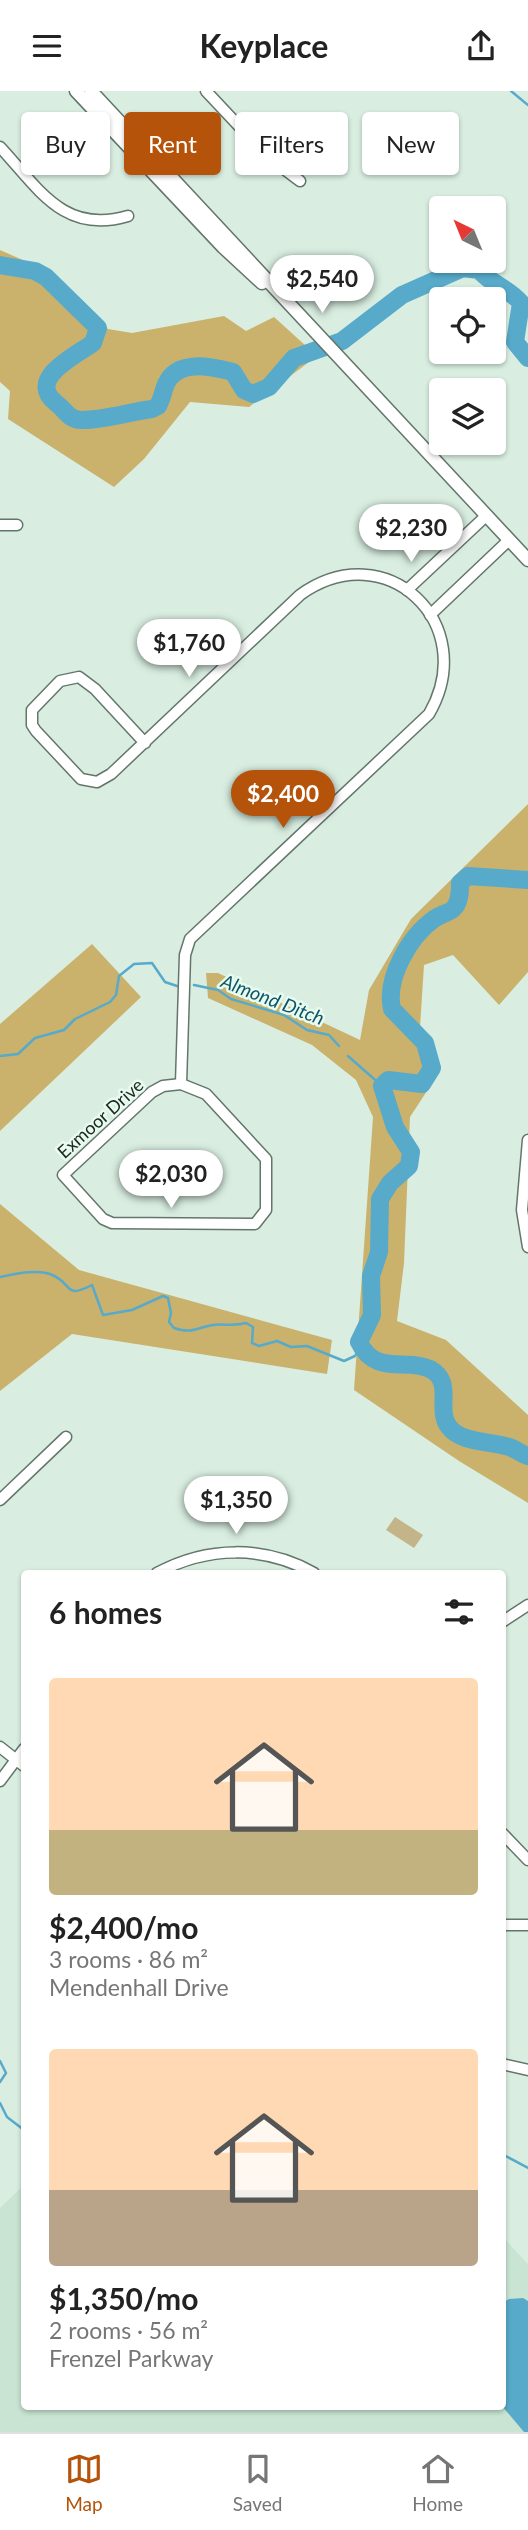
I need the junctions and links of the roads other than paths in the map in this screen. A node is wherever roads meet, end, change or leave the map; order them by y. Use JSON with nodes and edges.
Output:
{"nodes":[{"id":1,"x":76,"y":91,"type":"edge"},
{"id":2,"x":91,"y":91,"type":"edge"},
{"id":3,"x":206,"y":91,"type":"edge"},
{"id":4,"x":0,"y":147,"type":"edge"},
{"id":5,"x":300,"y":181,"type":"dead end"},
{"id":6,"x":128,"y":216,"type":"dead end"},
{"id":7,"x":294,"y":310,"type":"junction"},
{"id":8,"x":487,"y":515,"type":"junction"},
{"id":9,"x":0,"y":525,"type":"edge"},
{"id":10,"x":18,"y":525,"type":"dead end"},
{"id":11,"x":509,"y":540,"type":"junction"},
{"id":12,"x":528,"y":560,"type":"edge"},
{"id":13,"x":407,"y":590,"type":"junction"},
{"id":14,"x":430,"y":615,"type":"junction"},
{"id":15,"x":145,"y":743,"type":"junction"},
{"id":16,"x":181,"y":1084,"type":"junction"},
{"id":17,"x":528,"y":1140,"type":"edge"},
{"id":18,"x":527,"y":1170,"type":"edge"},
{"id":19,"x":528,"y":1247,"type":"edge"},
{"id":20,"x":66,"y":1437,"type":"dead end"},
{"id":21,"x":0,"y":1500,"type":"edge"},
{"id":22,"x":164,"y":1570,"type":"edge"},
{"id":23,"x":307,"y":1570,"type":"edge"},
{"id":24,"x":528,"y":1605,"type":"edge"},
{"id":25,"x":506,"y":1619,"type":"edge"},
{"id":26,"x":0,"y":1747,"type":"edge"},
{"id":27,"x":20,"y":1763,"type":"edge"},
{"id":28,"x":0,"y":1781,"type":"edge"},
{"id":29,"x":506,"y":1837,"type":"edge"},
{"id":30,"x":528,"y":1860,"type":"edge"},
{"id":31,"x":506,"y":1925,"type":"edge"},
{"id":32,"x":528,"y":1925,"type":"edge"},
{"id":33,"x":506,"y":2065,"type":"edge"},
{"id":34,"x":528,"y":2070,"type":"edge"}],
"edges":[{"from":1,"to":7,"type":"street"},
{"from":2,"to":7,"type":"street"},
{"from":3,"to":5,"type":"street"},
{"from":4,"to":6,"type":"street"},
{"from":7,"to":8,"type":"street"},
{"from":8,"to":11,"type":"street"},
{"from":8,"to":13,"type":"street"},
{"from":9,"to":10,"type":"street"},
{"from":11,"to":12,"type":"street"},
{"from":11,"to":14,"type":"street"},
{"from":13,"to":14,"type":"street"},
{"from":13,"to":15,"type":"street"},
{"from":14,"to":16,"type":"street"},
{"from":15,"to":15,"type":"street"},
{"from":16,"to":16,"type":"street","name":"Exmoor Drive"},
{"from":17,"to":18,"type":"street"},
{"from":18,"to":19,"type":"street"},
{"from":20,"to":21,"type":"street"},
{"from":22,"to":23,"type":"street"},
{"from":24,"to":25,"type":"street"},
{"from":26,"to":27,"type":"street"},
{"from":27,"to":28,"type":"street"},
{"from":29,"to":30,"type":"street"},
{"from":31,"to":32,"type":"street"},
{"from":33,"to":34,"type":"street"}]}
